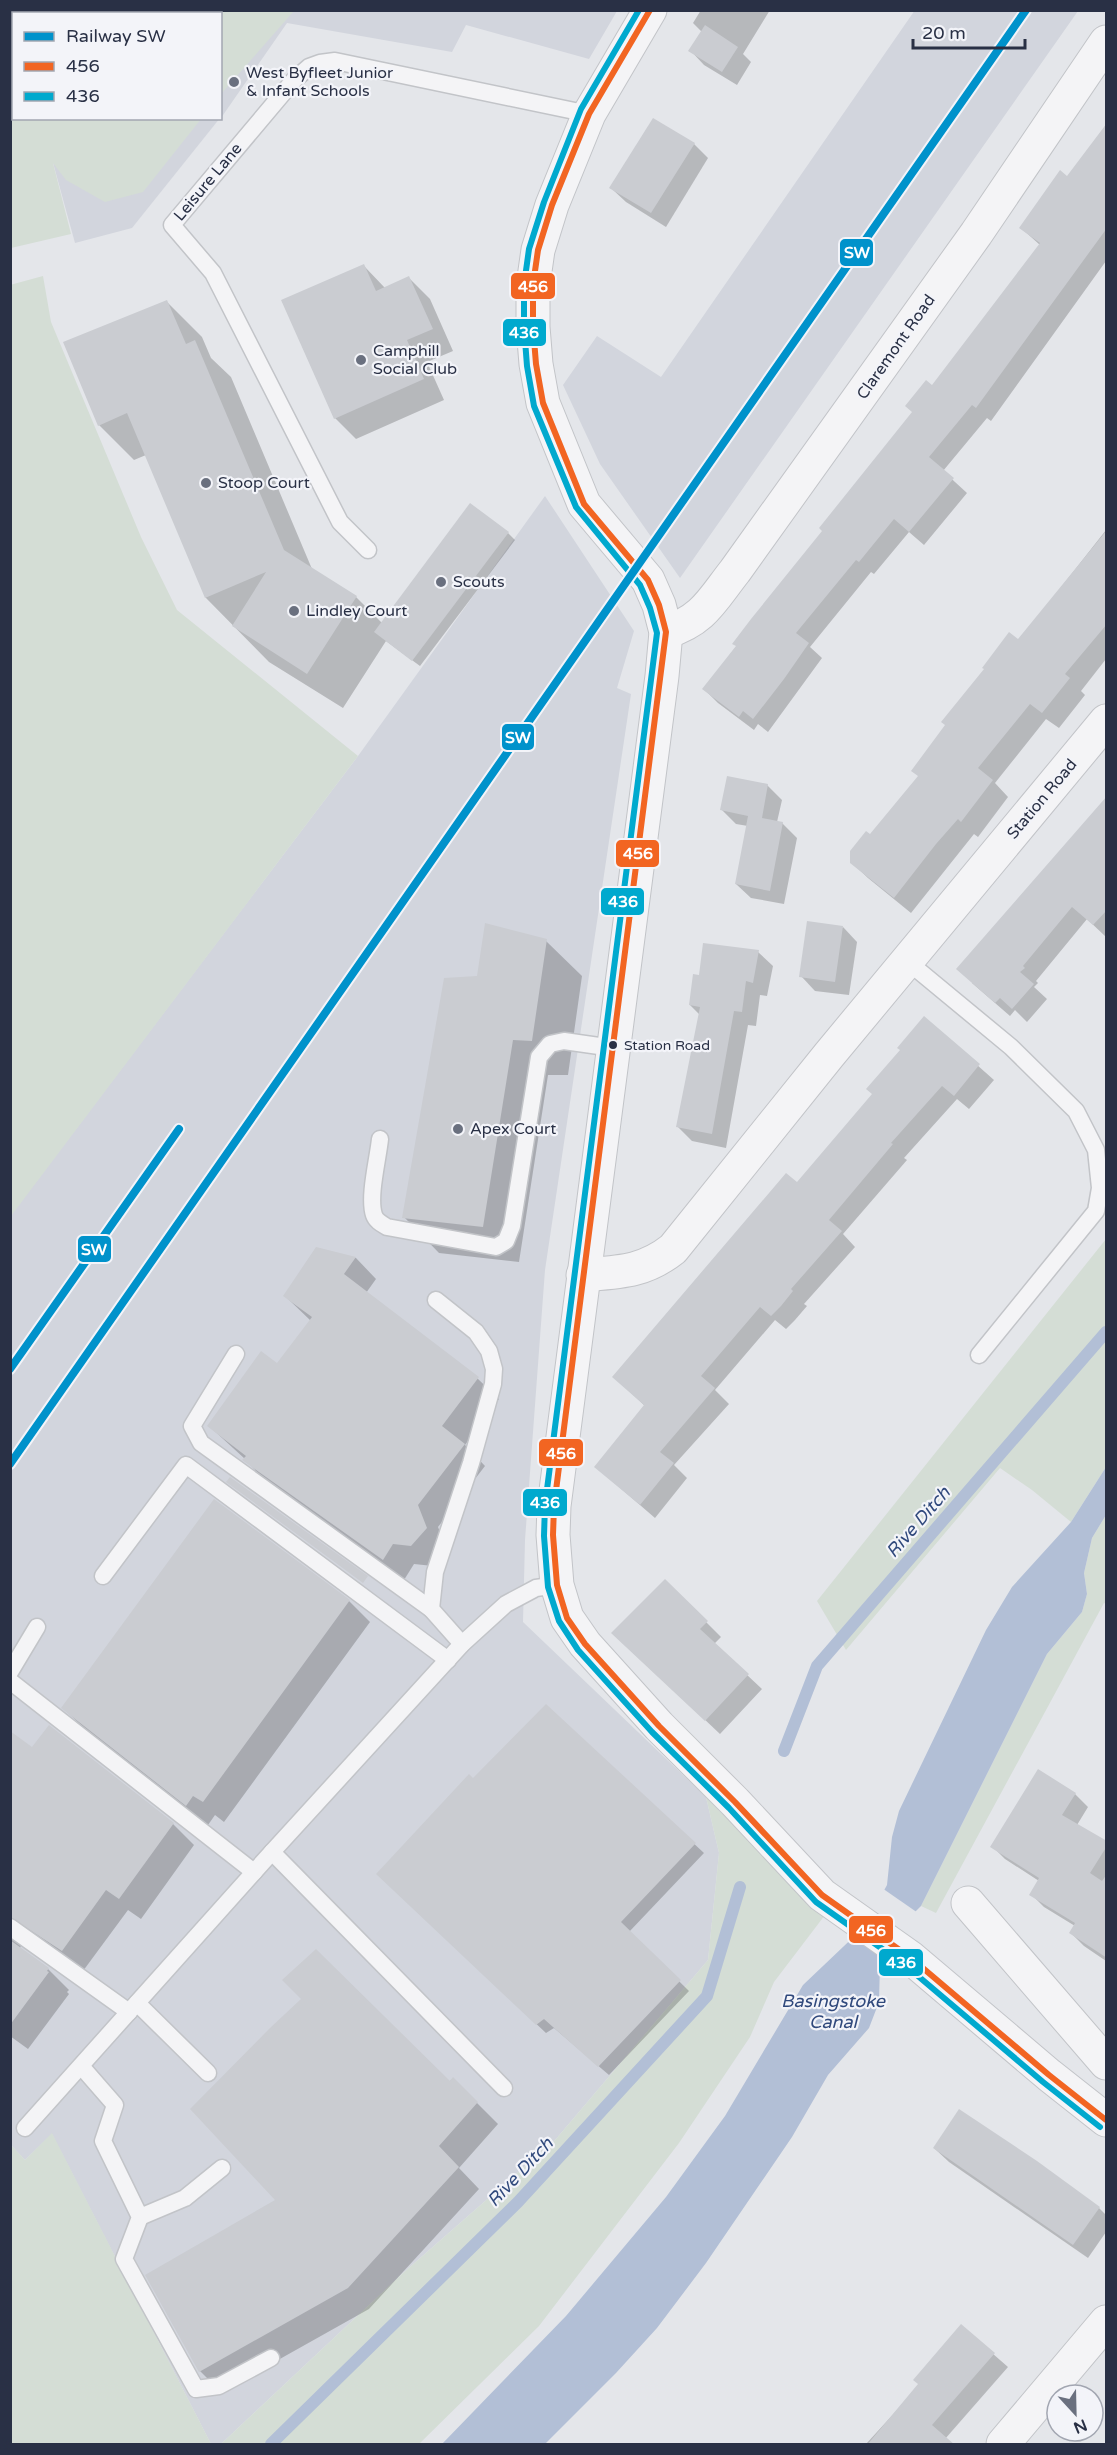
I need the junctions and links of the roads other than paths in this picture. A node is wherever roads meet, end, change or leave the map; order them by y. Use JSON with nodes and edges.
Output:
{"nodes":[{"id":1,"x":650,"y":10,"type":"edge"},
{"id":2,"x":1107,"y":42,"type":"edge"},
{"id":3,"x":589,"y":114,"type":"junction"},
{"id":4,"x":368,"y":550,"type":"dead end"},
{"id":5,"x":666,"y":632,"type":"junction"},
{"id":6,"x":1107,"y":721,"type":"edge"},
{"id":7,"x":907,"y":961,"type":"junction"},
{"id":8,"x":613,"y":1048,"type":"junction"},
{"id":9,"x":380,"y":1139,"type":"dead end"},
{"id":10,"x":583,"y":1275,"type":"junction"},
{"id":11,"x":436,"y":1300,"type":"dead end"},
{"id":12,"x":236,"y":1354,"type":"dead end"},
{"id":13,"x":979,"y":1355,"type":"dead end"},
{"id":14,"x":103,"y":1576,"type":"dead end"},
{"id":15,"x":557,"y":1585,"type":"junction"},
{"id":16,"x":431,"y":1609,"type":"junction"},
{"id":17,"x":37,"y":1627,"type":"dead end"},
{"id":18,"x":462,"y":1644,"type":"junction"},
{"id":19,"x":448,"y":1660,"type":"junction"},
{"id":20,"x":10,"y":1672,"type":"edge"},
{"id":21,"x":10,"y":1681,"type":"edge"},
{"id":22,"x":272,"y":1852,"type":"junction"},
{"id":23,"x":254,"y":1872,"type":"junction"},
{"id":24,"x":968,"y":1904,"type":"dead end"},
{"id":25,"x":10,"y":1927,"type":"edge"},
{"id":26,"x":133,"y":2007,"type":"junction"},
{"id":27,"x":1107,"y":2063,"type":"edge"},
{"id":28,"x":81,"y":2066,"type":"junction"},
{"id":29,"x":208,"y":2073,"type":"dead end"},
{"id":30,"x":504,"y":2088,"type":"dead end"},
{"id":31,"x":1107,"y":2120,"type":"edge"},
{"id":32,"x":25,"y":2128,"type":"dead end"},
{"id":33,"x":222,"y":2168,"type":"dead end"},
{"id":34,"x":140,"y":2217,"type":"junction"},
{"id":35,"x":1107,"y":2322,"type":"edge"},
{"id":36,"x":271,"y":2358,"type":"dead end"},
{"id":37,"x":1003,"y":2445,"type":"edge"}],
"edges":[{"from":1,"to":3,"type":"street"},
{"from":2,"to":5,"type":"street","name":"Claremont Road"},
{"from":3,"to":4,"type":"lane","name":"Leisure Lane"},
{"from":3,"to":5,"type":"street"},
{"from":5,"to":8,"type":"street"},
{"from":6,"to":7,"type":"street","name":"Station Road"},
{"from":7,"to":10,"type":"street","name":"Station Road"},
{"from":7,"to":13,"type":"lane"},
{"from":8,"to":9,"type":"lane"},
{"from":8,"to":10,"type":"street"},
{"from":10,"to":15,"type":"street"},
{"from":11,"to":16,"type":"lane"},
{"from":12,"to":16,"type":"lane"},
{"from":14,"to":19,"type":"lane"},
{"from":15,"to":18,"type":"lane"},
{"from":15,"to":31,"type":"street"},
{"from":16,"to":18,"type":"lane"},
{"from":17,"to":20,"type":"lane"},
{"from":18,"to":19,"type":"lane"},
{"from":19,"to":22,"type":"lane"},
{"from":21,"to":23,"type":"lane"},
{"from":22,"to":23,"type":"lane"},
{"from":22,"to":30,"type":"lane"},
{"from":23,"to":26,"type":"lane"},
{"from":24,"to":27,"type":"street"},
{"from":25,"to":26,"type":"lane"},
{"from":26,"to":28,"type":"lane"},
{"from":26,"to":29,"type":"lane"},
{"from":28,"to":32,"type":"lane"},
{"from":28,"to":34,"type":"lane"},
{"from":33,"to":34,"type":"lane"},
{"from":34,"to":36,"type":"lane"},
{"from":35,"to":37,"type":"street"}]}
